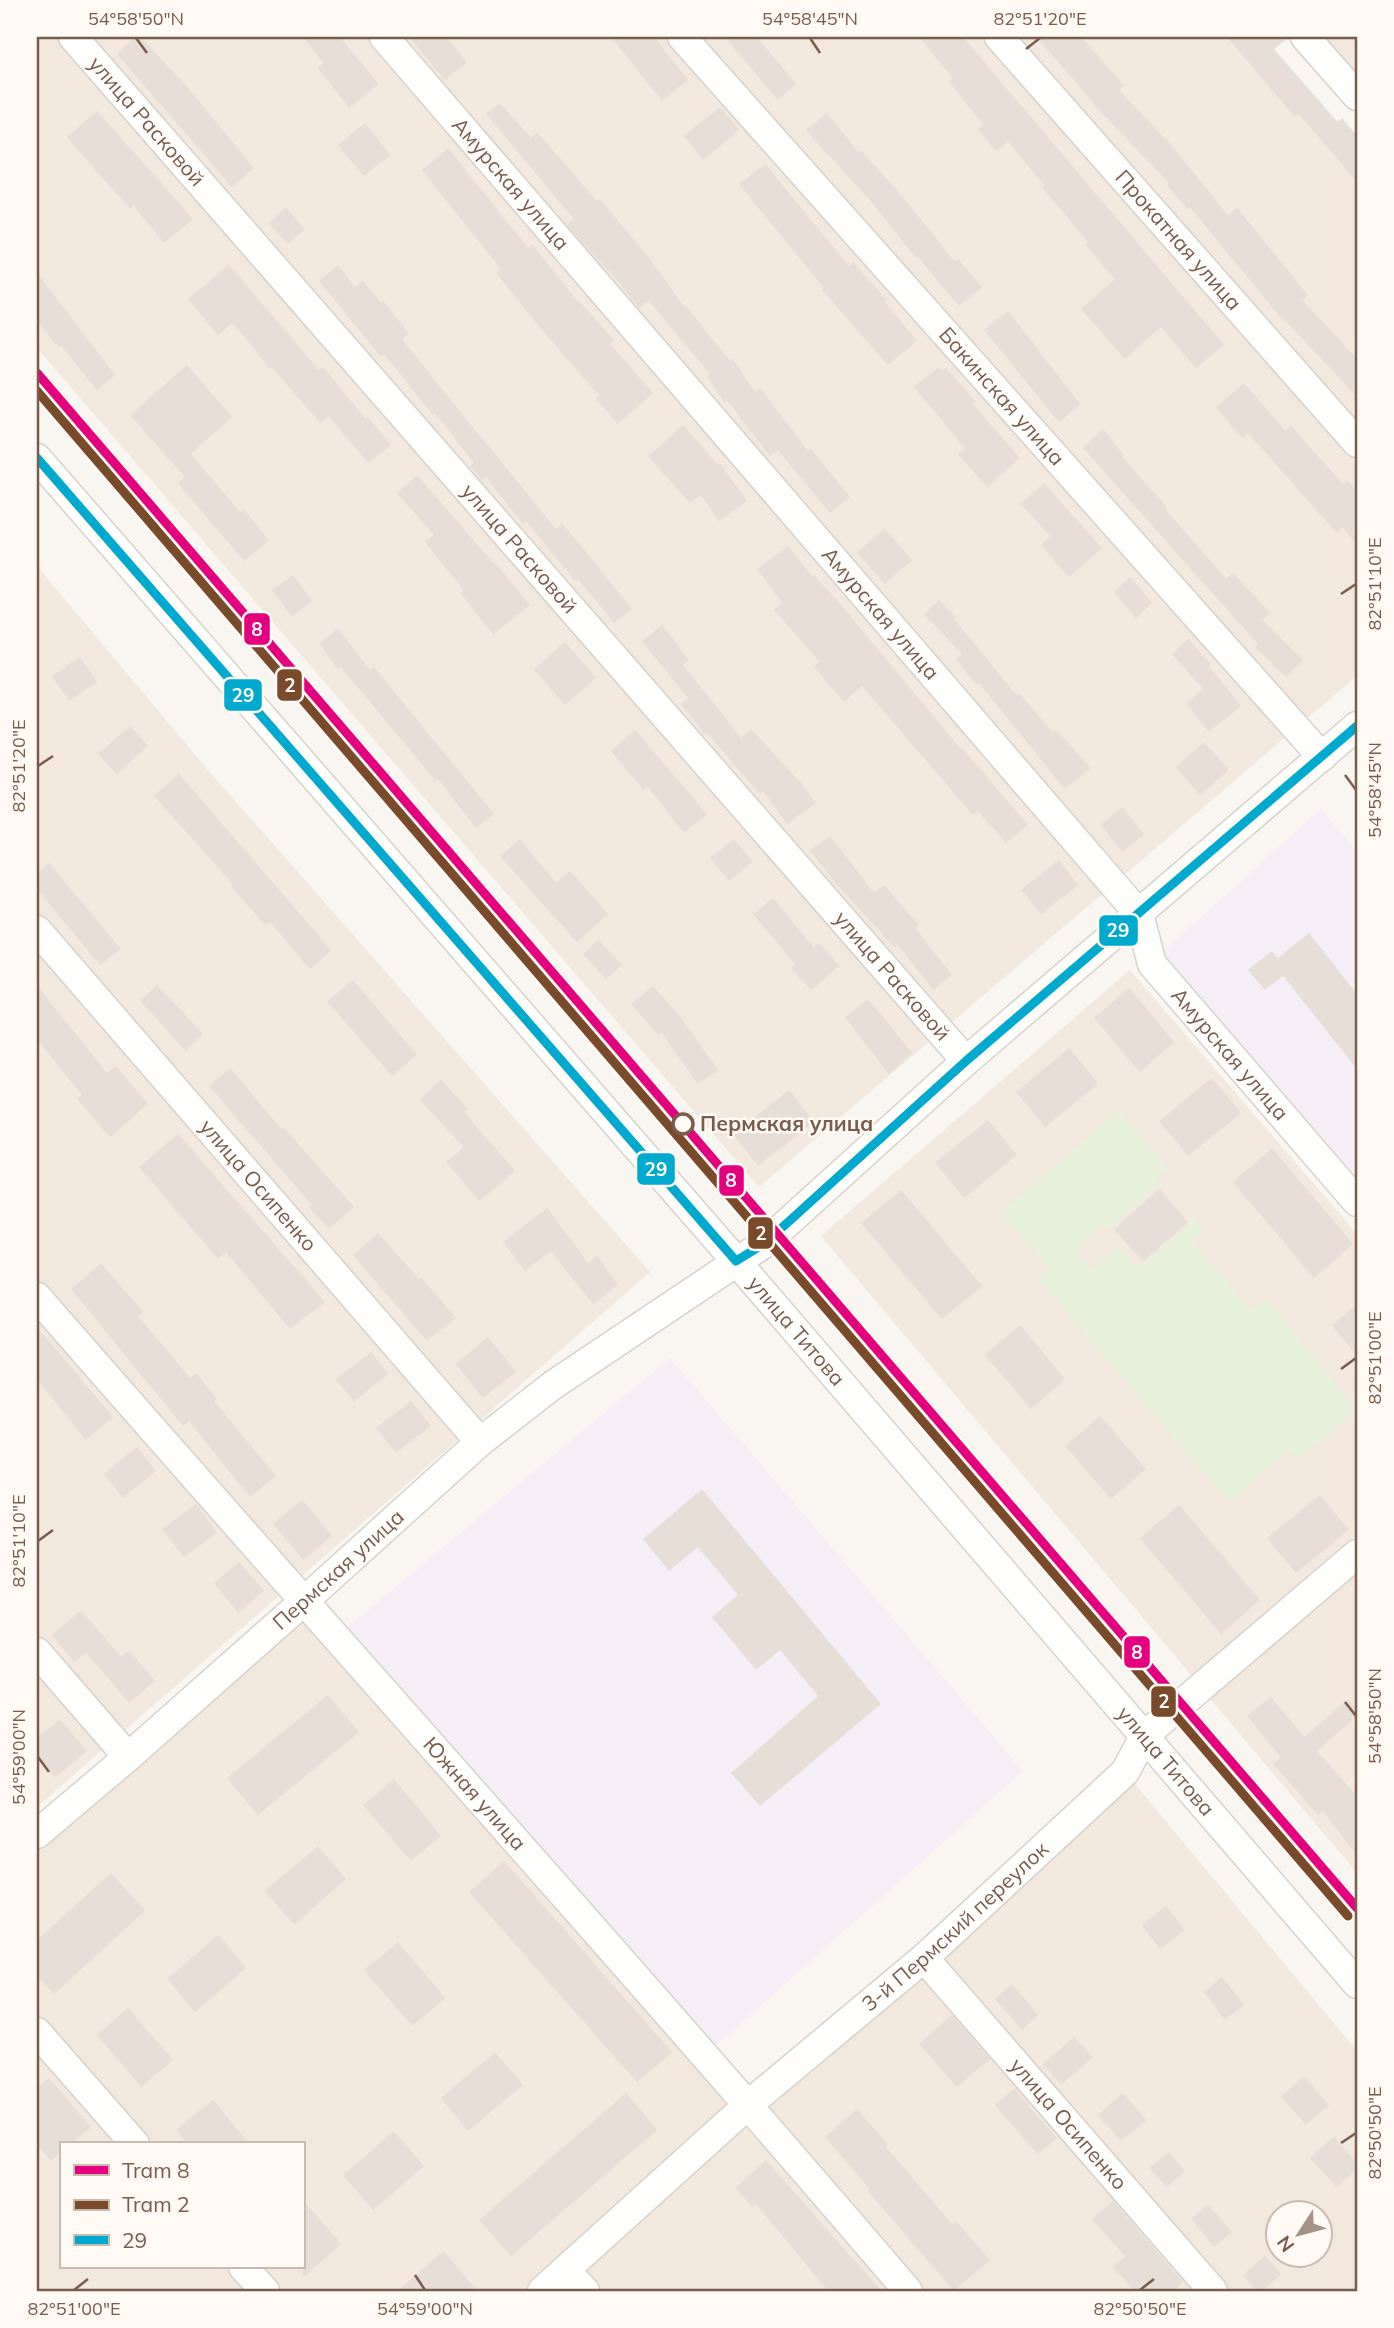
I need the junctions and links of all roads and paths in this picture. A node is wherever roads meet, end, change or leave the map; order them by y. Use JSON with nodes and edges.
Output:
{"nodes":[{"id":1,"x":73,"y":37,"type":"edge"},
{"id":2,"x":384,"y":37,"type":"edge"},
{"id":3,"x":682,"y":37,"type":"edge"},
{"id":4,"x":999,"y":37,"type":"edge"},
{"id":5,"x":1305,"y":37,"type":"edge"},
{"id":6,"x":1357,"y":96,"type":"edge"},
{"id":7,"x":1357,"y":443,"type":"edge"},
{"id":8,"x":37,"y":458,"type":"edge"},
{"id":9,"x":1357,"y":726,"type":"edge"},
{"id":10,"x":1322,"y":757,"type":"junction"},
{"id":11,"x":1139,"y":914,"type":"junction"},
{"id":12,"x":37,"y":930,"type":"edge"},
{"id":13,"x":966,"y":1061,"type":"junction"},
{"id":14,"x":1357,"y":1202,"type":"edge"},
{"id":15,"x":736,"y":1261,"type":"junction"},
{"id":16,"x":37,"y":1297,"type":"edge"},
{"id":17,"x":480,"y":1442,"type":"junction"},
{"id":18,"x":1357,"y":1554,"type":"edge"},
{"id":19,"x":303,"y":1602,"type":"junction"},
{"id":20,"x":37,"y":1653,"type":"edge"},
{"id":21,"x":1145,"y":1735,"type":"junction"},
{"id":22,"x":128,"y":1758,"type":"junction"},
{"id":23,"x":37,"y":1834,"type":"edge"},
{"id":24,"x":924,"y":1958,"type":"junction"},
{"id":25,"x":1357,"y":1984,"type":"edge"},
{"id":26,"x":37,"y":2032,"type":"edge"},
{"id":27,"x":748,"y":2104,"type":"junction"},
{"id":28,"x":133,"y":2142,"type":"edge"},
{"id":29,"x":244,"y":2268,"type":"edge"},
{"id":30,"x":565,"y":2270,"type":"junction"},
{"id":31,"x":265,"y":2291,"type":"edge"},
{"id":32,"x":542,"y":2291,"type":"edge"},
{"id":33,"x":585,"y":2291,"type":"edge"},
{"id":34,"x":908,"y":2291,"type":"edge"},
{"id":35,"x":1213,"y":2291,"type":"edge"}],
"edges":[{"from":1,"to":13,"type":"street","name":"улица Расковой"},
{"from":2,"to":11,"type":"street","name":"Амурская улица"},
{"from":3,"to":10,"type":"street","name":"Бакинская улица"},
{"from":4,"to":7,"type":"street","name":"Прокатная улица"},
{"from":5,"to":6,"type":"street"},
{"from":8,"to":15,"type":"street","name":"улица Титова"},
{"from":9,"to":10,"type":"street","name":"Пермская улица"},
{"from":10,"to":11,"type":"street","name":"Пермская улица"},
{"from":11,"to":13,"type":"street","name":"Пермская улица"},
{"from":11,"to":14,"type":"street","name":"Амурская улица"},
{"from":12,"to":17,"type":"street","name":"улица Осипенко"},
{"from":13,"to":15,"type":"street","name":"Пермская улица"},
{"from":15,"to":17,"type":"street","name":"Пермская улица"},
{"from":15,"to":21,"type":"street","name":"улица Титова"},
{"from":16,"to":19,"type":"street","name":"Южная улица"},
{"from":17,"to":19,"type":"street","name":"Пермская улица"},
{"from":18,"to":21,"type":"street","name":"3-й Пермский переулок"},
{"from":19,"to":22,"type":"street","name":"Пермская улица"},
{"from":19,"to":27,"type":"street","name":"Южная улица"},
{"from":20,"to":22,"type":"street"},
{"from":21,"to":24,"type":"street","name":"3-й Пермский переулок"},
{"from":21,"to":25,"type":"street","name":"улица Титова"},
{"from":22,"to":23,"type":"street","name":"Пермская улица"},
{"from":24,"to":27,"type":"street","name":"3-й Пермский переулок"},
{"from":24,"to":35,"type":"street","name":"улица Осипенко"},
{"from":26,"to":28,"type":"street"},
{"from":27,"to":30,"type":"street","name":"3-й Пермский переулок"},
{"from":27,"to":34,"type":"street","name":"Южная улица"},
{"from":29,"to":31,"type":"street"},
{"from":30,"to":32,"type":"street","name":"3-й Пермский переулок"},
{"from":30,"to":33,"type":"street"}]}
